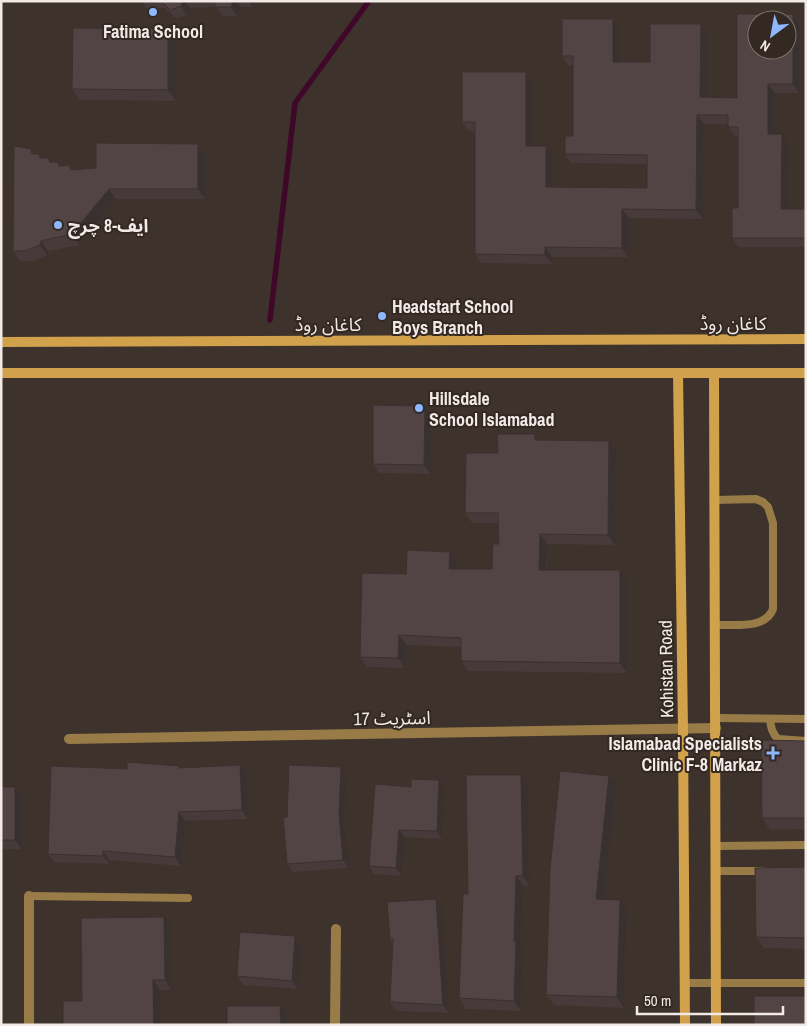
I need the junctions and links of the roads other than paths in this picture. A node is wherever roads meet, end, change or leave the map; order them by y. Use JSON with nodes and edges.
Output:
{"nodes":[{"id":1,"x":806,"y":339,"type":"edge"},
{"id":2,"x":1,"y":342,"type":"edge"},
{"id":3,"x":1,"y":372,"type":"edge"},
{"id":4,"x":678,"y":373,"type":"junction"},
{"id":5,"x":714,"y":373,"type":"junction"},
{"id":6,"x":806,"y":373,"type":"edge"},
{"id":7,"x":715,"y":500,"type":"junction"},
{"id":8,"x":715,"y":625,"type":"junction"},
{"id":9,"x":770,"y":719,"type":"junction"},
{"id":10,"x":806,"y":720,"type":"edge"},
{"id":11,"x":716,"y":723,"type":"junction"},
{"id":12,"x":683,"y":729,"type":"junction"},
{"id":13,"x":69,"y":739,"type":"dead end"},
{"id":14,"x":806,"y":741,"type":"edge"},
{"id":15,"x":806,"y":845,"type":"edge"},
{"id":16,"x":716,"y":846,"type":"junction"},
{"id":17,"x":776,"y":871,"type":"edge"},
{"id":18,"x":716,"y":872,"type":"junction"},
{"id":19,"x":29,"y":896,"type":"joint"},
{"id":20,"x":188,"y":898,"type":"dead end"},
{"id":21,"x":336,"y":928,"type":"dead end"},
{"id":22,"x":685,"y":983,"type":"junction"},
{"id":23,"x":716,"y":983,"type":"junction"},
{"id":24,"x":806,"y":983,"type":"edge"},
{"id":25,"x":29,"y":1025,"type":"edge"},
{"id":26,"x":335,"y":1025,"type":"edge"},
{"id":27,"x":685,"y":1025,"type":"edge"},
{"id":28,"x":716,"y":1025,"type":"edge"}],
"edges":[{"from":1,"to":2,"type":"street","name":"کاغان روڈ"},
{"from":3,"to":4,"type":"street"},
{"from":4,"to":5,"type":"street"},
{"from":4,"to":12,"type":"street","name":"Kohistan Road"},
{"from":5,"to":6,"type":"street"},
{"from":5,"to":7,"type":"street"},
{"from":7,"to":8,"type":"street"},
{"from":7,"to":8,"type":"lane"},
{"from":8,"to":11,"type":"street"},
{"from":9,"to":10,"type":"lane"},
{"from":9,"to":11,"type":"lane"},
{"from":9,"to":14,"type":"lane"},
{"from":11,"to":12,"type":"street","name":"اسٹریٹ 17"},
{"from":11,"to":16,"type":"street"},
{"from":12,"to":13,"type":"street","name":"اسٹریٹ 17"},
{"from":12,"to":22,"type":"street","name":"Kohistan Road"},
{"from":15,"to":16,"type":"lane"},
{"from":16,"to":18,"type":"street"},
{"from":17,"to":18,"type":"lane"},
{"from":18,"to":23,"type":"street"},
{"from":19,"to":20,"type":"lane"},
{"from":19,"to":25,"type":"street"},
{"from":21,"to":26,"type":"street"},
{"from":22,"to":23,"type":"lane"},
{"from":22,"to":27,"type":"street","name":"Kohistan Road"},
{"from":23,"to":24,"type":"lane"},
{"from":23,"to":28,"type":"street"}]}
